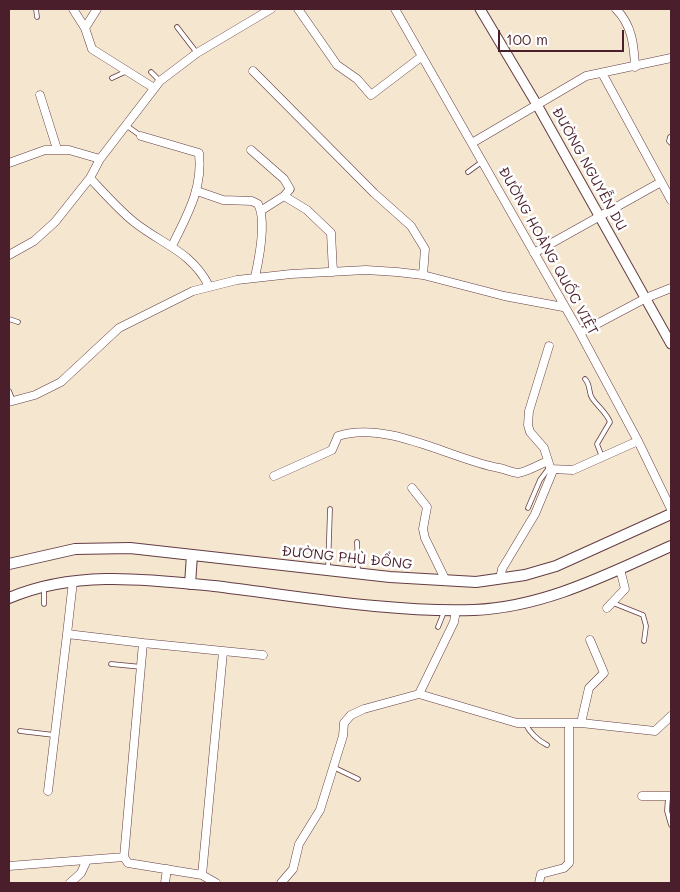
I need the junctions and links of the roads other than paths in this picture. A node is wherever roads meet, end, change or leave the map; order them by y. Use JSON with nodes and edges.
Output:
{"nodes":[{"id":1,"x":36,"y":9,"type":"edge"},
{"id":2,"x":73,"y":9,"type":"edge"},
{"id":3,"x":96,"y":9,"type":"edge"},
{"id":4,"x":271,"y":9,"type":"edge"},
{"id":5,"x":298,"y":9,"type":"edge"},
{"id":6,"x":480,"y":9,"type":"edge"},
{"id":7,"x":616,"y":9,"type":"edge"},
{"id":8,"x":397,"y":10,"type":"edge"},
{"id":9,"x":37,"y":17,"type":"dead end"},
{"id":10,"x":85,"y":28,"type":"junction"},
{"id":11,"x":177,"y":28,"type":"dead end"},
{"id":12,"x":197,"y":53,"type":"junction"},
{"id":13,"x":421,"y":56,"type":"junction"},
{"id":14,"x":671,"y":58,"type":"edge"},
{"id":15,"x":635,"y":67,"type":"junction"},
{"id":16,"x":127,"y":71,"type":"junction"},
{"id":17,"x":253,"y":71,"type":"dead end"},
{"id":18,"x":151,"y":72,"type":"dead end"},
{"id":19,"x":602,"y":73,"type":"junction"},
{"id":20,"x":112,"y":78,"type":"dead end"},
{"id":21,"x":160,"y":81,"type":"junction"},
{"id":22,"x":154,"y":88,"type":"junction"},
{"id":23,"x":40,"y":96,"type":"dead end"},
{"id":24,"x":536,"y":103,"type":"junction"},
{"id":25,"x":127,"y":126,"type":"junction"},
{"id":26,"x":141,"y":136,"type":"joint"},
{"id":27,"x":670,"y":137,"type":"dead end"},
{"id":28,"x":472,"y":143,"type":"junction"},
{"id":29,"x":671,"y":143,"type":"edge"},
{"id":30,"x":57,"y":149,"type":"junction"},
{"id":31,"x":251,"y":150,"type":"dead end"},
{"id":32,"x":100,"y":160,"type":"junction"},
{"id":33,"x":483,"y":161,"type":"junction"},
{"id":34,"x":9,"y":163,"type":"edge"},
{"id":35,"x":468,"y":172,"type":"dead end"},
{"id":36,"x":90,"y":178,"type":"junction"},
{"id":37,"x":661,"y":182,"type":"junction"},
{"id":38,"x":197,"y":191,"type":"junction"},
{"id":39,"x":284,"y":196,"type":"junction"},
{"id":40,"x":671,"y":200,"type":"edge"},
{"id":41,"x":262,"y":210,"type":"junction"},
{"id":42,"x":599,"y":215,"type":"junction"},
{"id":43,"x":172,"y":246,"type":"junction"},
{"id":44,"x":534,"y":253,"type":"junction"},
{"id":45,"x":9,"y":255,"type":"edge"},
{"id":46,"x":333,"y":272,"type":"junction"},
{"id":47,"x":422,"y":276,"type":"junction"},
{"id":48,"x":255,"y":278,"type":"junction"},
{"id":49,"x":209,"y":286,"type":"junction"},
{"id":50,"x":671,"y":288,"type":"edge"},
{"id":51,"x":646,"y":298,"type":"junction"},
{"id":52,"x":563,"y":307,"type":"junction"},
{"id":53,"x":9,"y":319,"type":"edge"},
{"id":54,"x":18,"y":322,"type":"dead end"},
{"id":55,"x":580,"y":334,"type":"junction"},
{"id":56,"x":671,"y":344,"type":"edge"},
{"id":57,"x":550,"y":346,"type":"dead end"},
{"id":58,"x":585,"y":379,"type":"dead end"},
{"id":59,"x":9,"y":392,"type":"edge"},
{"id":60,"x":11,"y":401,"type":"edge"},
{"id":61,"x":638,"y":441,"type":"junction"},
{"id":62,"x":602,"y":457,"type":"junction"},
{"id":63,"x":549,"y":466,"type":"junction"},
{"id":64,"x":274,"y":476,"type":"dead end"},
{"id":65,"x":412,"y":488,"type":"dead end"},
{"id":66,"x":528,"y":508,"type":"dead end"},
{"id":67,"x":330,"y":509,"type":"dead end"},
{"id":68,"x":671,"y":509,"type":"edge"},
{"id":69,"x":671,"y":514,"type":"edge"},
{"id":70,"x":358,"y":542,"type":"dead end"},
{"id":71,"x":671,"y":546,"type":"edge"},
{"id":72,"x":192,"y":554,"type":"junction"},
{"id":73,"x":9,"y":564,"type":"edge"},
{"id":74,"x":328,"y":569,"type":"junction"},
{"id":75,"x":620,"y":569,"type":"junction"},
{"id":76,"x":358,"y":573,"type":"junction"},
{"id":77,"x":500,"y":579,"type":"junction"},
{"id":78,"x":73,"y":581,"type":"junction"},
{"id":79,"x":446,"y":582,"type":"junction"},
{"id":80,"x":190,"y":584,"type":"junction"},
{"id":81,"x":44,"y":586,"type":"junction"},
{"id":82,"x":9,"y":598,"type":"edge"},
{"id":83,"x":44,"y":604,"type":"dead end"},
{"id":84,"x":610,"y":605,"type":"joint"},
{"id":85,"x":445,"y":610,"type":"junction"},
{"id":86,"x":456,"y":610,"type":"junction"},
{"id":87,"x":438,"y":627,"type":"dead end"},
{"id":88,"x":67,"y":634,"type":"junction"},
{"id":89,"x":590,"y":640,"type":"dead end"},
{"id":90,"x":644,"y":641,"type":"dead end"},
{"id":91,"x":143,"y":643,"type":"junction"},
{"id":92,"x":223,"y":652,"type":"junction"},
{"id":93,"x":263,"y":655,"type":"dead end"},
{"id":94,"x":111,"y":664,"type":"dead end"},
{"id":95,"x":142,"y":668,"type":"junction"},
{"id":96,"x":419,"y":694,"type":"junction"},
{"id":97,"x":671,"y":716,"type":"edge"},
{"id":98,"x":525,"y":723,"type":"junction"},
{"id":99,"x":582,"y":723,"type":"junction"},
{"id":100,"x":569,"y":724,"type":"junction"},
{"id":101,"x":20,"y":731,"type":"dead end"},
{"id":102,"x":54,"y":735,"type":"junction"},
{"id":103,"x":547,"y":745,"type":"dead end"},
{"id":104,"x":333,"y":767,"type":"junction"},
{"id":105,"x":358,"y":779,"type":"dead end"},
{"id":106,"x":48,"y":791,"type":"dead end"},
{"id":107,"x":642,"y":796,"type":"dead end"},
{"id":108,"x":670,"y":796,"type":"edge"},
{"id":109,"x":671,"y":825,"type":"edge"},
{"id":110,"x":124,"y":857,"type":"junction"},
{"id":111,"x":87,"y":860,"type":"junction"},
{"id":112,"x":9,"y":866,"type":"edge"},
{"id":113,"x":167,"y":869,"type":"junction"},
{"id":114,"x":202,"y":875,"type":"junction"},
{"id":115,"x":70,"y":883,"type":"edge"},
{"id":116,"x":165,"y":883,"type":"edge"},
{"id":117,"x":216,"y":883,"type":"edge"},
{"id":118,"x":281,"y":883,"type":"edge"},
{"id":119,"x":539,"y":883,"type":"edge"}],
"edges":[{"from":1,"to":9,"type":"lane"},
{"from":2,"to":10,"type":"street"},
{"from":3,"to":10,"type":"street"},
{"from":4,"to":12,"type":"street"},
{"from":5,"to":13,"type":"street"},
{"from":6,"to":24,"type":"street","name":"ĐƯỜNG NGUYỄN DU"},
{"from":7,"to":15,"type":"street"},
{"from":8,"to":13,"type":"street","name":"ĐƯỜNG HOÀNG QUỐC VIỆT"},
{"from":10,"to":16,"type":"street"},
{"from":11,"to":12,"type":"lane"},
{"from":12,"to":21,"type":"street"},
{"from":13,"to":28,"type":"street","name":"ĐƯỜNG HOÀNG QUỐC VIỆT"},
{"from":14,"to":15,"type":"street"},
{"from":15,"to":19,"type":"street"},
{"from":16,"to":20,"type":"lane"},
{"from":16,"to":22,"type":"street"},
{"from":17,"to":47,"type":"street"},
{"from":18,"to":21,"type":"lane"},
{"from":19,"to":24,"type":"street"},
{"from":19,"to":37,"type":"street"},
{"from":21,"to":22,"type":"street"},
{"from":22,"to":25,"type":"street"},
{"from":23,"to":30,"type":"street"},
{"from":24,"to":28,"type":"street"},
{"from":24,"to":42,"type":"street","name":"ĐƯỜNG NGUYỄN DU"},
{"from":25,"to":26,"type":"lane"},
{"from":25,"to":32,"type":"street"},
{"from":26,"to":38,"type":"street"},
{"from":27,"to":29,"type":"lane"},
{"from":28,"to":33,"type":"street","name":"ĐƯỜNG HOÀNG QUỐC VIỆT"},
{"from":30,"to":32,"type":"street"},
{"from":30,"to":34,"type":"street"},
{"from":31,"to":39,"type":"street"},
{"from":32,"to":36,"type":"street"},
{"from":33,"to":35,"type":"lane"},
{"from":33,"to":44,"type":"street","name":"ĐƯỜNG HOÀNG QUỐC VIỆT"},
{"from":36,"to":43,"type":"street"},
{"from":36,"to":45,"type":"street"},
{"from":37,"to":40,"type":"street"},
{"from":37,"to":42,"type":"street"},
{"from":38,"to":41,"type":"street"},
{"from":38,"to":43,"type":"street"},
{"from":39,"to":41,"type":"street"},
{"from":39,"to":46,"type":"street"},
{"from":41,"to":48,"type":"street"},
{"from":42,"to":44,"type":"street"},
{"from":42,"to":51,"type":"street","name":"ĐƯỜNG NGUYỄN DU"},
{"from":43,"to":49,"type":"street"},
{"from":44,"to":52,"type":"street","name":"ĐƯỜNG HOÀNG QUỐC VIỆT"},
{"from":46,"to":47,"type":"street"},
{"from":46,"to":48,"type":"street"},
{"from":47,"to":52,"type":"street"},
{"from":48,"to":49,"type":"street"},
{"from":49,"to":60,"type":"street"},
{"from":50,"to":51,"type":"street"},
{"from":51,"to":55,"type":"street"},
{"from":51,"to":56,"type":"street","name":"ĐƯỜNG NGUYỄN DU"},
{"from":52,"to":55,"type":"street","name":"ĐƯỜNG HOÀNG QUỐC VIỆT"},
{"from":53,"to":54,"type":"lane"},
{"from":55,"to":61,"type":"street","name":"ĐƯỜNG HOÀNG QUỐC VIỆT"},
{"from":57,"to":63,"type":"street"},
{"from":58,"to":62,"type":"lane"},
{"from":59,"to":60,"type":"lane"},
{"from":61,"to":62,"type":"street"},
{"from":61,"to":68,"type":"street","name":"ĐƯỜNG HOÀNG QUỐC VIỆT"},
{"from":62,"to":63,"type":"street"},
{"from":63,"to":64,"type":"street"},
{"from":63,"to":66,"type":"lane"},
{"from":63,"to":77,"type":"street"},
{"from":65,"to":79,"type":"street"},
{"from":67,"to":74,"type":"lane"},
{"from":69,"to":77,"type":"main road","name":"ĐƯỜNG PHÙ ĐỔNG"},
{"from":70,"to":76,"type":"lane"},
{"from":71,"to":75,"type":"main road"},
{"from":72,"to":73,"type":"main road","name":"ĐƯỜNG PHÙ ĐỔNG"},
{"from":72,"to":74,"type":"main road","name":"ĐƯỜNG PHÙ ĐỔNG"},
{"from":72,"to":80,"type":"main road"},
{"from":74,"to":76,"type":"main road","name":"ĐƯỜNG PHÙ ĐỔNG"},
{"from":75,"to":84,"type":"street"},
{"from":75,"to":86,"type":"main road"},
{"from":76,"to":79,"type":"main road","name":"ĐƯỜNG PHÙ ĐỔNG"},
{"from":77,"to":79,"type":"main road","name":"ĐƯỜNG PHÙ ĐỔNG"},
{"from":78,"to":80,"type":"main road"},
{"from":78,"to":81,"type":"main road"},
{"from":78,"to":88,"type":"street"},
{"from":80,"to":85,"type":"main road"},
{"from":81,"to":82,"type":"main road"},
{"from":81,"to":83,"type":"lane"},
{"from":84,"to":90,"type":"lane"},
{"from":85,"to":86,"type":"main road"},
{"from":85,"to":87,"type":"lane"},
{"from":86,"to":96,"type":"street"},
{"from":88,"to":91,"type":"street"},
{"from":88,"to":102,"type":"street"},
{"from":89,"to":99,"type":"street"},
{"from":91,"to":92,"type":"street"},
{"from":91,"to":95,"type":"street"},
{"from":92,"to":93,"type":"street"},
{"from":92,"to":114,"type":"street"},
{"from":94,"to":95,"type":"lane"},
{"from":95,"to":110,"type":"street"},
{"from":96,"to":98,"type":"street"},
{"from":96,"to":104,"type":"street"},
{"from":97,"to":99,"type":"street"},
{"from":98,"to":100,"type":"street"},
{"from":98,"to":103,"type":"lane"},
{"from":99,"to":100,"type":"street"},
{"from":100,"to":119,"type":"street"},
{"from":101,"to":102,"type":"lane"},
{"from":102,"to":106,"type":"street"},
{"from":104,"to":105,"type":"lane"},
{"from":104,"to":118,"type":"street"},
{"from":107,"to":108,"type":"street"},
{"from":108,"to":109,"type":"lane"},
{"from":110,"to":111,"type":"street"},
{"from":110,"to":113,"type":"street"},
{"from":111,"to":112,"type":"street"},
{"from":111,"to":115,"type":"street"},
{"from":113,"to":114,"type":"street"},
{"from":113,"to":116,"type":"street"},
{"from":114,"to":117,"type":"street"}]}
